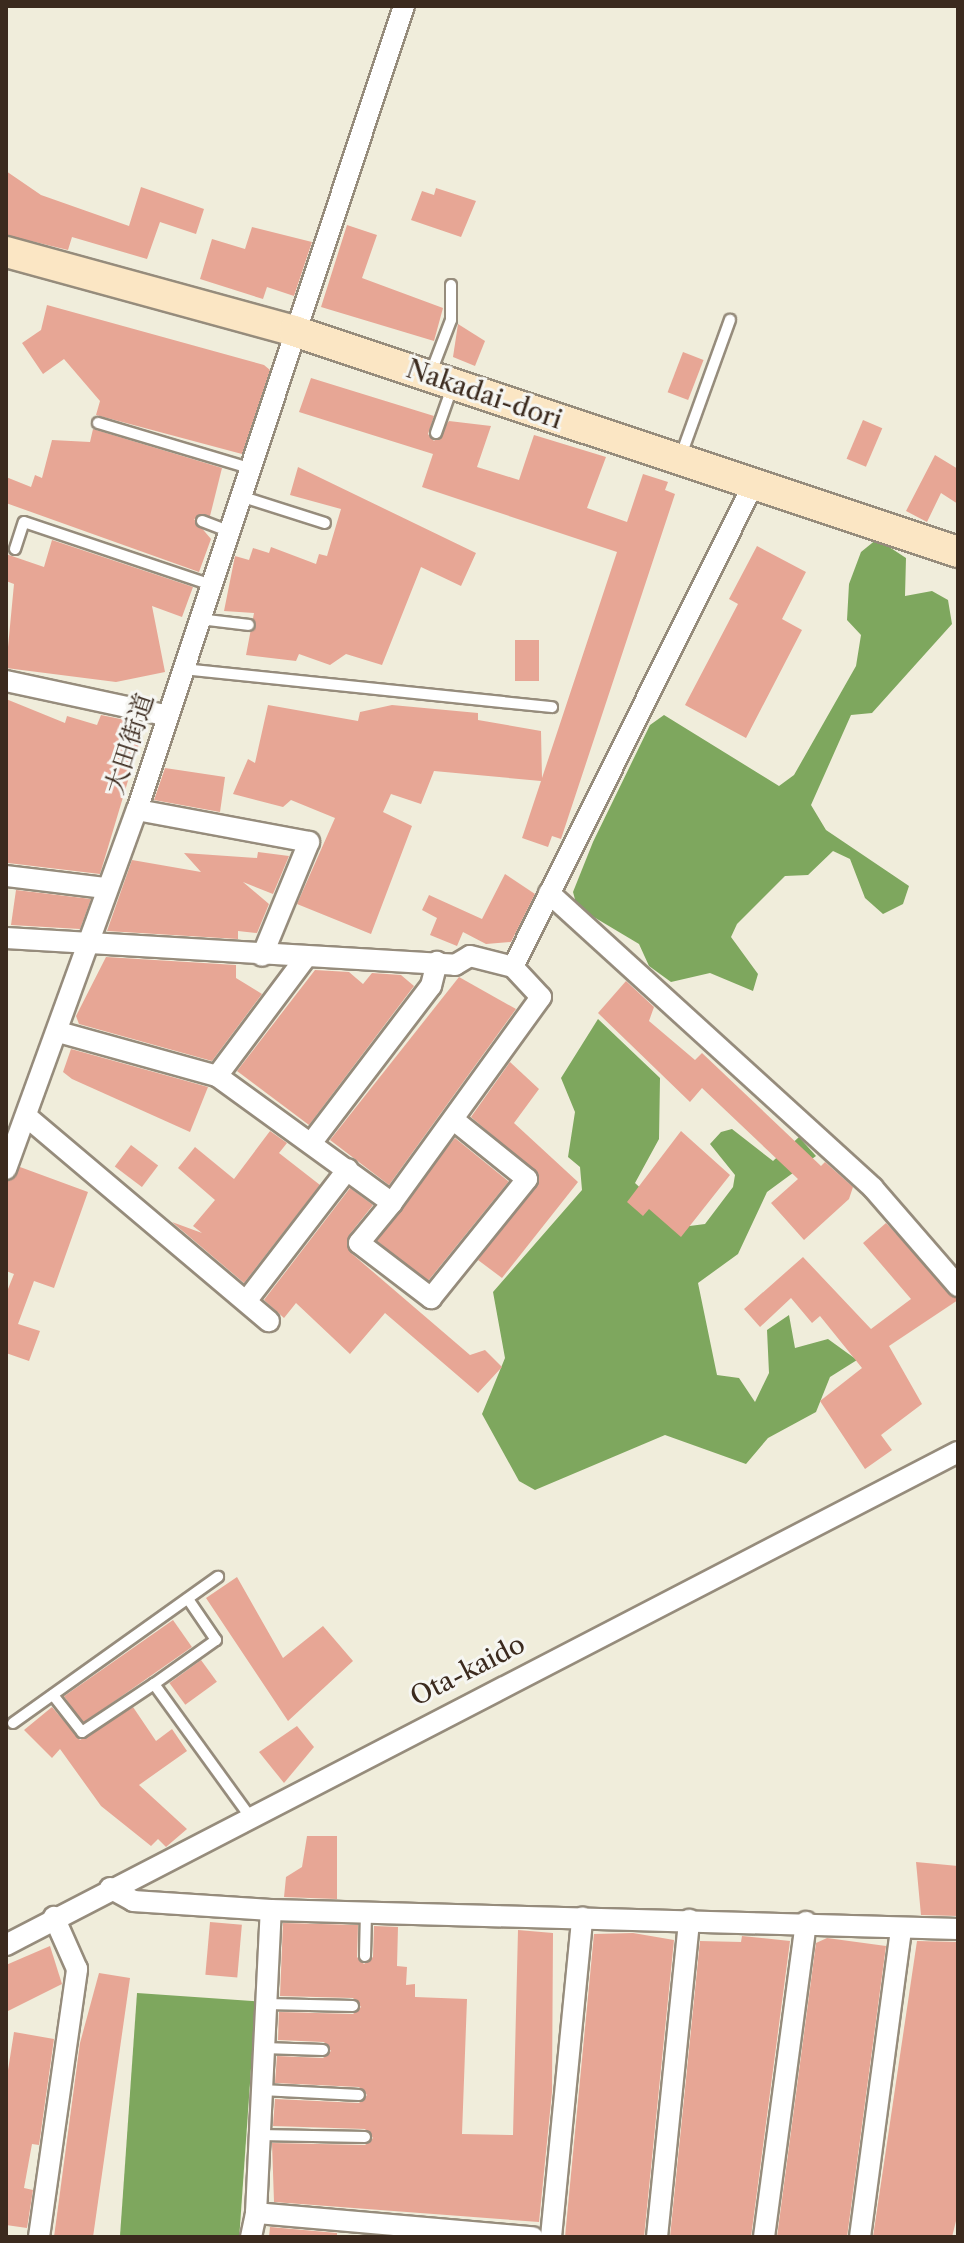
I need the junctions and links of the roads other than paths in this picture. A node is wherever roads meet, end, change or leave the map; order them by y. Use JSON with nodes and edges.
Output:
{"nodes":[{"id":1,"x":404,"y":6,"type":"edge"},
{"id":2,"x":6,"y":252,"type":"edge"},
{"id":3,"x":451,"y":285,"type":"dead end"},
{"id":4,"x":730,"y":320,"type":"dead end"},
{"id":5,"x":294,"y":331,"type":"junction"},
{"id":6,"x":441,"y":381,"type":"junction"},
{"id":7,"x":98,"y":423,"type":"dead end"},
{"id":8,"x":436,"y":433,"type":"dead end"},
{"id":9,"x":680,"y":460,"type":"junction"},
{"id":10,"x":249,"y":468,"type":"junction"},
{"id":11,"x":753,"y":485,"type":"junction"},
{"id":12,"x":240,"y":496,"type":"junction"},
{"id":13,"x":202,"y":521,"type":"dead end"},
{"id":14,"x":325,"y":523,"type":"dead end"},
{"id":15,"x":228,"y":531,"type":"junction"},
{"id":16,"x":15,"y":549,"type":"dead end"},
{"id":17,"x":958,"y":552,"type":"edge"},
{"id":18,"x":211,"y":585,"type":"junction"},
{"id":19,"x":199,"y":619,"type":"junction"},
{"id":20,"x":249,"y":625,"type":"dead end"},
{"id":21,"x":183,"y":669,"type":"junction"},
{"id":22,"x":6,"y":681,"type":"edge"},
{"id":23,"x":552,"y":707,"type":"dead end"},
{"id":24,"x":165,"y":715,"type":"junction"},
{"id":25,"x":137,"y":810,"type":"junction"},
{"id":26,"x":6,"y":876,"type":"edge"},
{"id":27,"x":105,"y":888,"type":"junction"},
{"id":28,"x":549,"y":893,"type":"junction"},
{"id":29,"x":6,"y":938,"type":"edge"},
{"id":30,"x":86,"y":945,"type":"junction"},
{"id":31,"x":262,"y":956,"type":"junction"},
{"id":32,"x":306,"y":957,"type":"junction"},
{"id":33,"x":437,"y":962,"type":"junction"},
{"id":34,"x":513,"y":967,"type":"junction"},
{"id":35,"x":58,"y":1032,"type":"junction"},
{"id":36,"x":217,"y":1076,"type":"junction"},
{"id":37,"x":26,"y":1116,"type":"junction"},
{"id":38,"x":454,"y":1120,"type":"junction"},
{"id":39,"x":312,"y":1142,"type":"junction"},
{"id":40,"x":6,"y":1169,"type":"edge"},
{"id":41,"x":348,"y":1169,"type":"junction"},
{"id":42,"x":392,"y":1203,"type":"junction"},
{"id":43,"x":958,"y":1286,"type":"edge"},
{"id":44,"x":247,"y":1300,"type":"junction"},
{"id":45,"x":269,"y":1321,"type":"dead end"},
{"id":46,"x":958,"y":1452,"type":"edge"},
{"id":47,"x":218,"y":1577,"type":"dead end"},
{"id":48,"x":188,"y":1599,"type":"junction"},
{"id":49,"x":154,"y":1684,"type":"junction"},
{"id":50,"x":53,"y":1695,"type":"junction"},
{"id":51,"x":13,"y":1723,"type":"dead end"},
{"id":52,"x":248,"y":1814,"type":"junction"},
{"id":53,"x":110,"y":1888,"type":"junction"},
{"id":54,"x":271,"y":1910,"type":"junction"},
{"id":55,"x":366,"y":1911,"type":"junction"},
{"id":56,"x":54,"y":1917,"type":"junction"},
{"id":57,"x":582,"y":1918,"type":"junction"},
{"id":58,"x":689,"y":1920,"type":"junction"},
{"id":59,"x":806,"y":1922,"type":"junction"},
{"id":60,"x":901,"y":1929,"type":"junction"},
{"id":61,"x":958,"y":1929,"type":"edge"},
{"id":62,"x":6,"y":1945,"type":"edge"},
{"id":63,"x":365,"y":1956,"type":"dead end"},
{"id":64,"x":266,"y":2004,"type":"junction"},
{"id":65,"x":353,"y":2006,"type":"dead end"},
{"id":66,"x":264,"y":2048,"type":"junction"},
{"id":67,"x":323,"y":2050,"type":"dead end"},
{"id":68,"x":262,"y":2090,"type":"junction"},
{"id":69,"x":359,"y":2095,"type":"dead end"},
{"id":70,"x":260,"y":2135,"type":"junction"},
{"id":71,"x":365,"y":2137,"type":"dead end"},
{"id":72,"x":256,"y":2213,"type":"junction"},
{"id":73,"x":39,"y":2237,"type":"edge"},
{"id":74,"x":251,"y":2237,"type":"edge"},
{"id":75,"x":533,"y":2237,"type":"edge"},
{"id":76,"x":551,"y":2237,"type":"edge"},
{"id":77,"x":657,"y":2237,"type":"edge"},
{"id":78,"x":764,"y":2237,"type":"edge"},
{"id":79,"x":860,"y":2237,"type":"edge"}],
"edges":[{"from":1,"to":5,"type":"street","name":"大田街道"},
{"from":2,"to":5,"type":"street","name":"Nakadai-dori"},
{"from":3,"to":6,"type":"lane"},
{"from":4,"to":9,"type":"lane"},
{"from":5,"to":6,"type":"street","name":"Nakadai-dori"},
{"from":5,"to":10,"type":"street","name":"大田街道"},
{"from":6,"to":8,"type":"lane"},
{"from":6,"to":9,"type":"street","name":"Nakadai-dori"},
{"from":7,"to":10,"type":"lane"},
{"from":9,"to":11,"type":"street","name":"Nakadai-dori"},
{"from":10,"to":12,"type":"street","name":"大田街道"},
{"from":11,"to":17,"type":"street","name":"Nakadai-dori"},
{"from":11,"to":28,"type":"street"},
{"from":12,"to":14,"type":"lane"},
{"from":12,"to":15,"type":"street","name":"大田街道"},
{"from":13,"to":15,"type":"lane"},
{"from":15,"to":18,"type":"street","name":"大田街道"},
{"from":16,"to":18,"type":"lane"},
{"from":18,"to":19,"type":"street","name":"大田街道"},
{"from":19,"to":20,"type":"lane"},
{"from":19,"to":21,"type":"street","name":"大田街道"},
{"from":21,"to":23,"type":"lane"},
{"from":21,"to":24,"type":"street","name":"大田街道"},
{"from":22,"to":24,"type":"street"},
{"from":24,"to":25,"type":"street","name":"大田街道"},
{"from":25,"to":27,"type":"street","name":"大田街道"},
{"from":25,"to":31,"type":"street"},
{"from":26,"to":27,"type":"street"},
{"from":27,"to":30,"type":"street","name":"大田街道"},
{"from":28,"to":34,"type":"street"},
{"from":28,"to":43,"type":"street"},
{"from":29,"to":30,"type":"street"},
{"from":30,"to":31,"type":"street"},
{"from":30,"to":35,"type":"street","name":"大田街道"},
{"from":31,"to":32,"type":"street"},
{"from":32,"to":33,"type":"street"},
{"from":32,"to":36,"type":"street"},
{"from":33,"to":34,"type":"street"},
{"from":33,"to":39,"type":"street"},
{"from":34,"to":38,"type":"street"},
{"from":35,"to":36,"type":"street"},
{"from":35,"to":37,"type":"street","name":"大田街道"},
{"from":36,"to":39,"type":"street"},
{"from":37,"to":40,"type":"street","name":"大田街道"},
{"from":37,"to":44,"type":"street"},
{"from":38,"to":42,"type":"street"},
{"from":38,"to":42,"type":"street"},
{"from":39,"to":41,"type":"street"},
{"from":41,"to":42,"type":"street"},
{"from":41,"to":44,"type":"street"},
{"from":44,"to":45,"type":"street"},
{"from":46,"to":52,"type":"street","name":"Ota-kaido"},
{"from":47,"to":48,"type":"lane"},
{"from":48,"to":49,"type":"lane"},
{"from":48,"to":50,"type":"lane"},
{"from":49,"to":50,"type":"lane"},
{"from":49,"to":52,"type":"lane"},
{"from":50,"to":51,"type":"lane"},
{"from":52,"to":53,"type":"street","name":"Ota-kaido"},
{"from":53,"to":54,"type":"street"},
{"from":53,"to":56,"type":"street","name":"Ota-kaido"},
{"from":54,"to":55,"type":"street"},
{"from":54,"to":64,"type":"street"},
{"from":55,"to":57,"type":"street"},
{"from":55,"to":63,"type":"lane"},
{"from":56,"to":62,"type":"street","name":"Ota-kaido"},
{"from":56,"to":73,"type":"street"},
{"from":57,"to":58,"type":"street"},
{"from":57,"to":76,"type":"street"},
{"from":58,"to":59,"type":"street"},
{"from":58,"to":77,"type":"street"},
{"from":59,"to":60,"type":"street"},
{"from":59,"to":78,"type":"street"},
{"from":60,"to":61,"type":"street"},
{"from":60,"to":79,"type":"street"},
{"from":64,"to":65,"type":"lane"},
{"from":64,"to":66,"type":"street"},
{"from":66,"to":67,"type":"lane"},
{"from":66,"to":68,"type":"street"},
{"from":68,"to":69,"type":"lane"},
{"from":68,"to":70,"type":"street"},
{"from":70,"to":71,"type":"lane"},
{"from":70,"to":72,"type":"street"},
{"from":72,"to":74,"type":"street"},
{"from":72,"to":75,"type":"street"}]}
